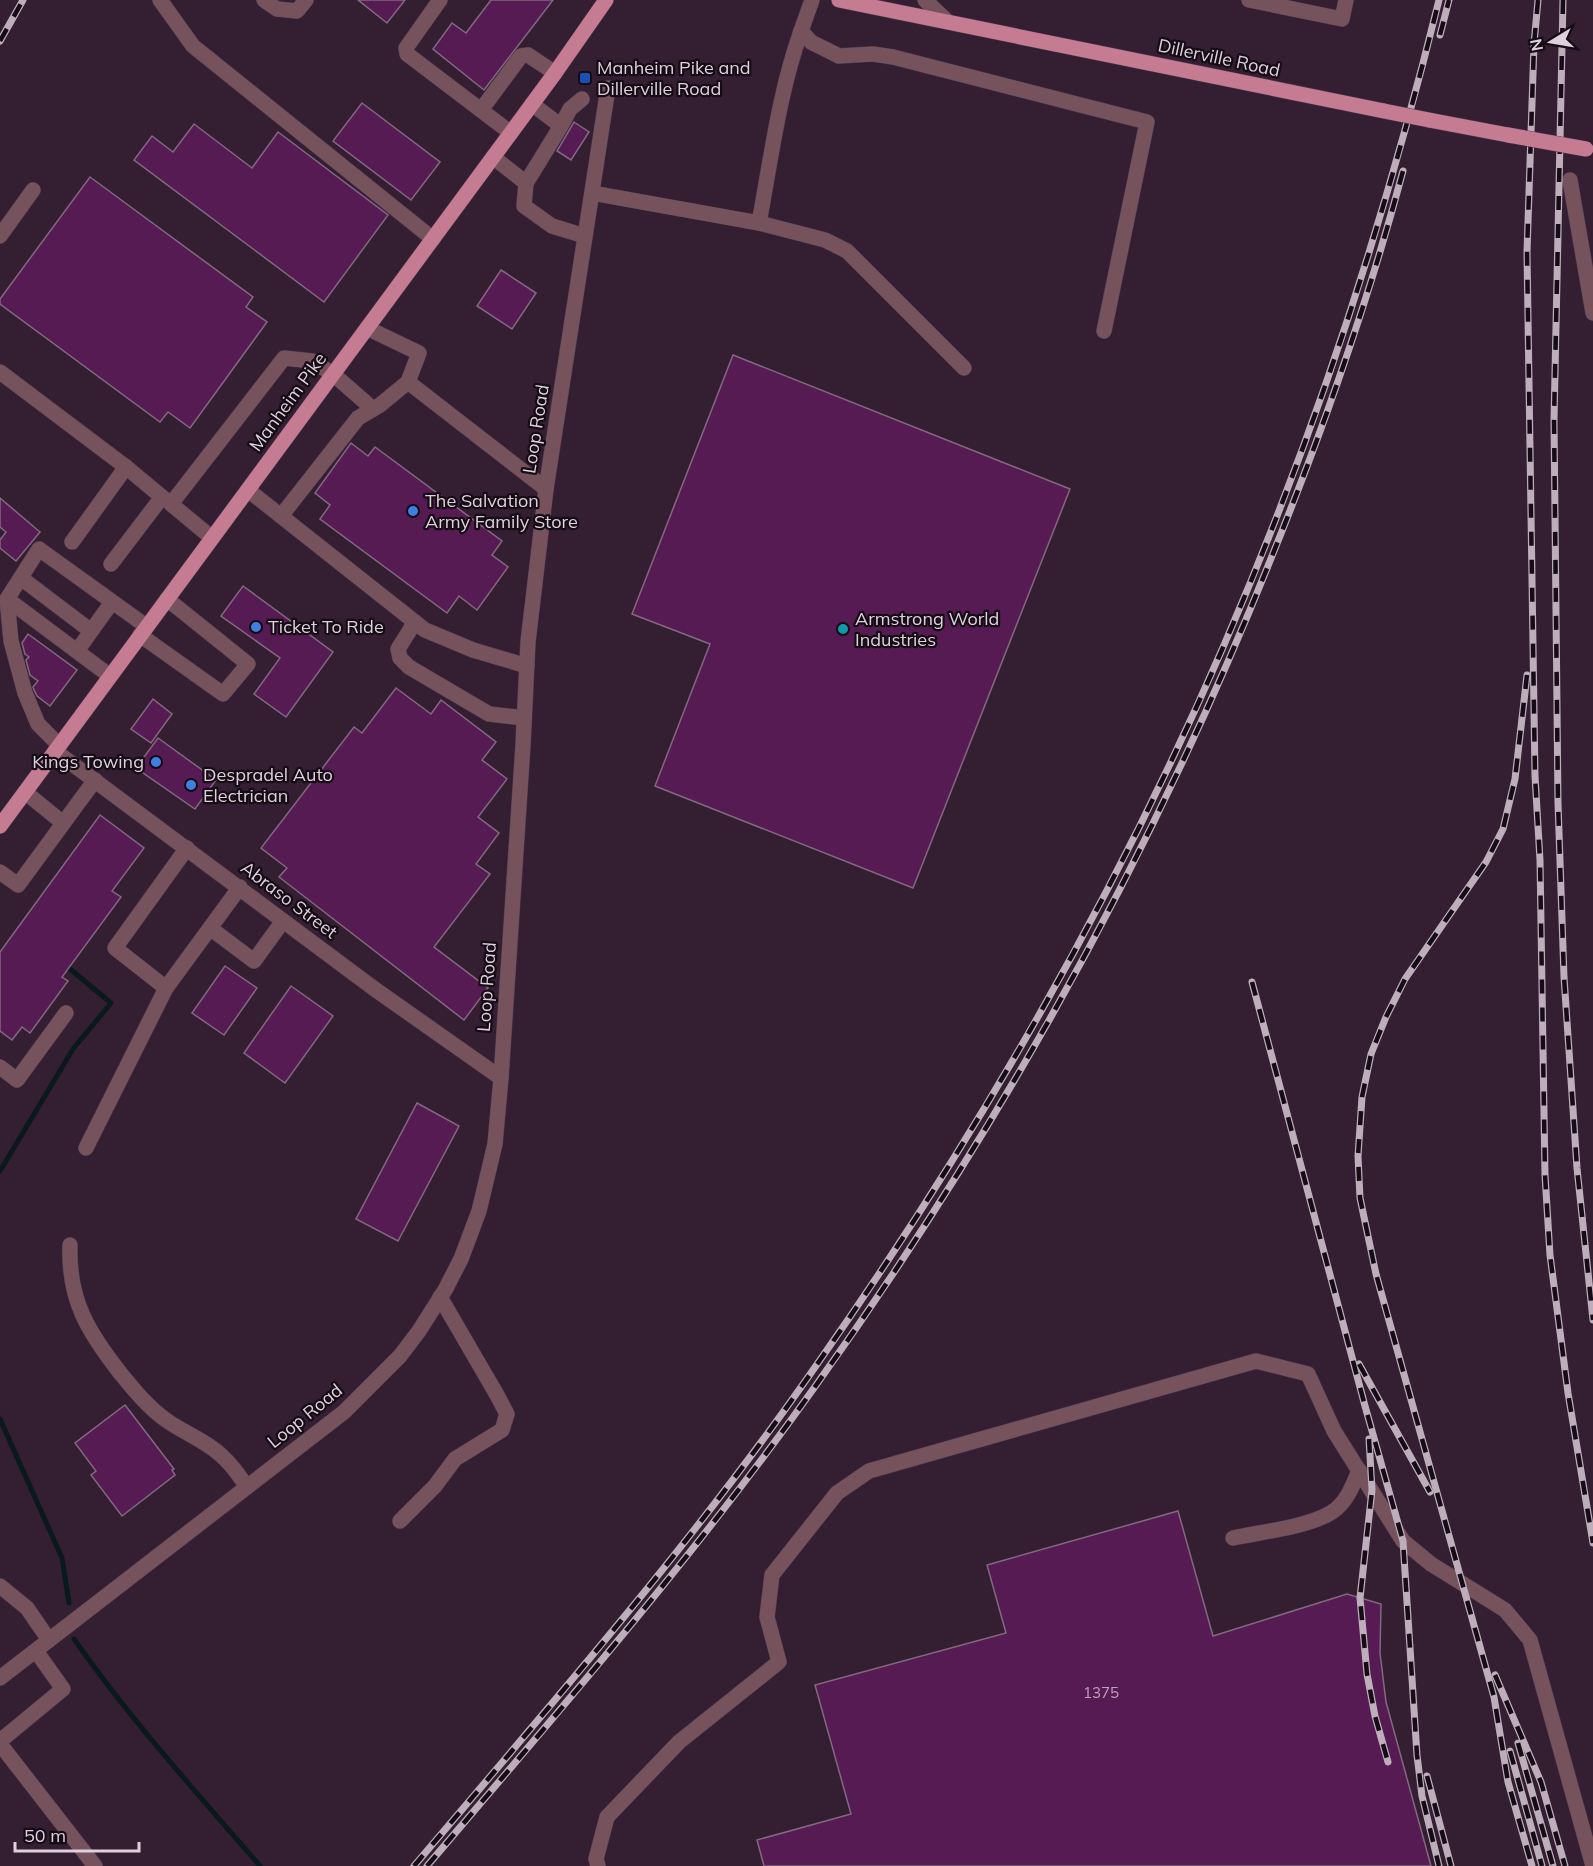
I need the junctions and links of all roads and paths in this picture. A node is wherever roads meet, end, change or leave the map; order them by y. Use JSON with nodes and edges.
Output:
{"nodes":[{"id":1,"x":160,"y":0,"type":"edge"},
{"id":2,"x":264,"y":0,"type":"edge"},
{"id":3,"x":306,"y":0,"type":"edge"},
{"id":4,"x":440,"y":0,"type":"edge"},
{"id":5,"x":606,"y":0,"type":"edge"},
{"id":6,"x":812,"y":0,"type":"edge"},
{"id":7,"x":839,"y":0,"type":"edge"},
{"id":8,"x":925,"y":0,"type":"edge"},
{"id":9,"x":1249,"y":0,"type":"edge"},
{"id":10,"x":1346,"y":0,"type":"edge"},
{"id":11,"x":1300,"y":5,"type":"edge"},
{"id":12,"x":948,"y":22,"type":"junction"},
{"id":13,"x":801,"y":32,"type":"junction"},
{"id":14,"x":555,"y":73,"type":"junction"},
{"id":15,"x":608,"y":88,"type":"dead end"},
{"id":16,"x":582,"y":99,"type":"dead end"},
{"id":17,"x":532,"y":104,"type":"junction"},
{"id":18,"x":481,"y":110,"type":"junction"},
{"id":19,"x":561,"y":126,"type":"junction"},
{"id":20,"x":511,"y":133,"type":"junction"},
{"id":21,"x":1589,"y":150,"type":"edge"},
{"id":22,"x":494,"y":157,"type":"junction"},
{"id":23,"x":1570,"y":180,"type":"dead end"},
{"id":24,"x":526,"y":183,"type":"junction"},
{"id":25,"x":33,"y":190,"type":"dead end"},
{"id":26,"x":591,"y":193,"type":"junction"},
{"id":27,"x":759,"y":223,"type":"junction"},
{"id":28,"x":0,"y":236,"type":"edge"},
{"id":29,"x":585,"y":236,"type":"junction"},
{"id":30,"x":433,"y":239,"type":"junction"},
{"id":31,"x":1593,"y":313,"type":"edge"},
{"id":32,"x":367,"y":328,"type":"junction"},
{"id":33,"x":1104,"y":331,"type":"dead end"},
{"id":34,"x":964,"y":368,"type":"dead end"},
{"id":35,"x":0,"y":372,"type":"edge"},
{"id":36,"x":333,"y":374,"type":"junction"},
{"id":37,"x":408,"y":382,"type":"junction"},
{"id":38,"x":374,"y":409,"type":"junction"},
{"id":39,"x":126,"y":466,"type":"junction"},
{"id":40,"x":248,"y":489,"type":"junction"},
{"id":41,"x":546,"y":489,"type":"junction"},
{"id":42,"x":166,"y":501,"type":"junction"},
{"id":43,"x":281,"y":516,"type":"junction"},
{"id":44,"x":212,"y":538,"type":"junction"},
{"id":45,"x":72,"y":542,"type":"dead end"},
{"id":46,"x":111,"y":564,"type":"dead end"},
{"id":47,"x":21,"y":578,"type":"junction"},
{"id":48,"x":8,"y":599,"type":"junction"},
{"id":49,"x":167,"y":599,"type":"junction"},
{"id":50,"x":112,"y":602,"type":"junction"},
{"id":51,"x":415,"y":622,"type":"junction"},
{"id":52,"x":91,"y":631,"type":"junction"},
{"id":53,"x":143,"y":631,"type":"junction"},
{"id":54,"x":77,"y":651,"type":"junction"},
{"id":55,"x":527,"y":666,"type":"junction"},
{"id":56,"x":110,"y":676,"type":"junction"},
{"id":57,"x":524,"y":718,"type":"junction"},
{"id":58,"x":57,"y":748,"type":"junction"},
{"id":59,"x":94,"y":780,"type":"junction"},
{"id":60,"x":24,"y":792,"type":"junction"},
{"id":61,"x":63,"y":823,"type":"junction"},
{"id":62,"x":0,"y":826,"type":"edge"},
{"id":63,"x":187,"y":848,"type":"junction"},
{"id":64,"x":0,"y":872,"type":"edge"},
{"id":65,"x":240,"y":887,"type":"junction"},
{"id":66,"x":283,"y":921,"type":"junction"},
{"id":67,"x":210,"y":928,"type":"junction"},
{"id":68,"x":166,"y":988,"type":"junction"},
{"id":69,"x":66,"y":1012,"type":"dead end"},
{"id":70,"x":0,"y":1067,"type":"edge"},
{"id":71,"x":501,"y":1078,"type":"junction"},
{"id":72,"x":86,"y":1148,"type":"dead end"},
{"id":73,"x":69,"y":1245,"type":"dead end"},
{"id":74,"x":440,"y":1297,"type":"junction"},
{"id":75,"x":1359,"y":1470,"type":"junction"},
{"id":76,"x":247,"y":1487,"type":"junction"},
{"id":77,"x":400,"y":1521,"type":"dead end"},
{"id":78,"x":1233,"y":1539,"type":"dead end"},
{"id":79,"x":0,"y":1586,"type":"edge"},
{"id":80,"x":49,"y":1640,"type":"junction"},
{"id":81,"x":36,"y":1651,"type":"junction"},
{"id":82,"x":0,"y":1678,"type":"edge"},
{"id":83,"x":0,"y":1742,"type":"edge"},
{"id":84,"x":95,"y":1866,"type":"edge"},
{"id":85,"x":598,"y":1866,"type":"edge"},
{"id":86,"x":1593,"y":1866,"type":"edge"}],
"edges":[{"from":1,"to":30,"type":"street"},
{"from":2,"to":3,"type":"street"},
{"from":4,"to":18,"type":"street"},
{"from":5,"to":14,"type":"main road","name":"Manheim Pike"},
{"from":6,"to":13,"type":"street"},
{"from":7,"to":12,"type":"main road","name":"Dillerville Road"},
{"from":8,"to":12,"type":"street"},
{"from":9,"to":11,"type":"street"},
{"from":10,"to":11,"type":"street"},
{"from":12,"to":21,"type":"main road","name":"Dillerville Road","bridge":true},
{"from":13,"to":27,"type":"street"},
{"from":13,"to":33,"type":"street"},
{"from":14,"to":17,"type":"main road","name":"Manheim Pike"},
{"from":14,"to":18,"type":"street"},
{"from":15,"to":26,"type":"street","name":"Loop Road"},
{"from":16,"to":19,"type":"street"},
{"from":17,"to":19,"type":"street"},
{"from":17,"to":20,"type":"main road","name":"Manheim Pike"},
{"from":18,"to":20,"type":"street"},
{"from":19,"to":24,"type":"street"},
{"from":20,"to":22,"type":"main road","name":"Manheim Pike"},
{"from":22,"to":24,"type":"street"},
{"from":22,"to":30,"type":"main road","name":"Manheim Pike"},
{"from":23,"to":31,"type":"street"},
{"from":24,"to":29,"type":"street"},
{"from":25,"to":28,"type":"street"},
{"from":26,"to":27,"type":"street"},
{"from":26,"to":29,"type":"street","name":"Loop Road"},
{"from":27,"to":34,"type":"street"},
{"from":29,"to":41,"type":"street","name":"Loop Road"},
{"from":30,"to":32,"type":"main road","name":"Manheim Pike"},
{"from":32,"to":36,"type":"main road","name":"Manheim Pike"},
{"from":32,"to":37,"type":"street"},
{"from":35,"to":39,"type":"street"},
{"from":36,"to":38,"type":"street"},
{"from":36,"to":40,"type":"main road","name":"Manheim Pike"},
{"from":36,"to":42,"type":"street"},
{"from":37,"to":38,"type":"street"},
{"from":37,"to":41,"type":"street"},
{"from":38,"to":43,"type":"street"},
{"from":39,"to":42,"type":"street"},
{"from":39,"to":45,"type":"street"},
{"from":40,"to":43,"type":"street"},
{"from":40,"to":44,"type":"main road","name":"Manheim Pike"},
{"from":41,"to":55,"type":"street","name":"Loop Road"},
{"from":42,"to":44,"type":"street"},
{"from":42,"to":46,"type":"street"},
{"from":43,"to":51,"type":"street"},
{"from":44,"to":49,"type":"main road","name":"Manheim Pike"},
{"from":47,"to":48,"type":"street"},
{"from":47,"to":50,"type":"street"},
{"from":47,"to":52,"type":"street"},
{"from":48,"to":54,"type":"street"},
{"from":48,"to":58,"type":"street","name":"Abraso Street"},
{"from":49,"to":53,"type":"main road","name":"Manheim Pike"},
{"from":49,"to":53,"type":"street"},
{"from":50,"to":52,"type":"street"},
{"from":50,"to":53,"type":"street"},
{"from":51,"to":55,"type":"street"},
{"from":51,"to":57,"type":"street"},
{"from":52,"to":54,"type":"street"},
{"from":53,"to":56,"type":"main road","name":"Manheim Pike"},
{"from":54,"to":56,"type":"street"},
{"from":55,"to":57,"type":"street","name":"Loop Road"},
{"from":56,"to":58,"type":"main road","name":"Manheim Pike"},
{"from":57,"to":71,"type":"street","name":"Loop Road"},
{"from":58,"to":59,"type":"street","name":"Abraso Street"},
{"from":58,"to":60,"type":"main road","name":"Manheim Pike"},
{"from":59,"to":61,"type":"street"},
{"from":59,"to":63,"type":"street","name":"Abraso Street"},
{"from":60,"to":61,"type":"street"},
{"from":60,"to":62,"type":"main road","name":"Manheim Pike"},
{"from":61,"to":64,"type":"street"},
{"from":63,"to":65,"type":"street","name":"Abraso Street"},
{"from":63,"to":68,"type":"street"},
{"from":65,"to":66,"type":"street","name":"Abraso Street"},
{"from":65,"to":67,"type":"street"},
{"from":66,"to":67,"type":"street"},
{"from":66,"to":71,"type":"street","name":"Abraso Street"},
{"from":67,"to":68,"type":"street"},
{"from":68,"to":72,"type":"street"},
{"from":69,"to":70,"type":"street"},
{"from":71,"to":74,"type":"street","name":"Loop Road"},
{"from":73,"to":76,"type":"street"},
{"from":74,"to":76,"type":"street","name":"Loop Road"},
{"from":74,"to":77,"type":"street"},
{"from":75,"to":78,"type":"street"},
{"from":75,"to":85,"type":"street"},
{"from":75,"to":86,"type":"street"},
{"from":76,"to":80,"type":"street","name":"Loop Road"},
{"from":79,"to":80,"type":"street"},
{"from":80,"to":81,"type":"street","name":"Loop Road"},
{"from":81,"to":82,"type":"street","name":"Loop Road"},
{"from":81,"to":83,"type":"street"},
{"from":83,"to":84,"type":"street"}]}
